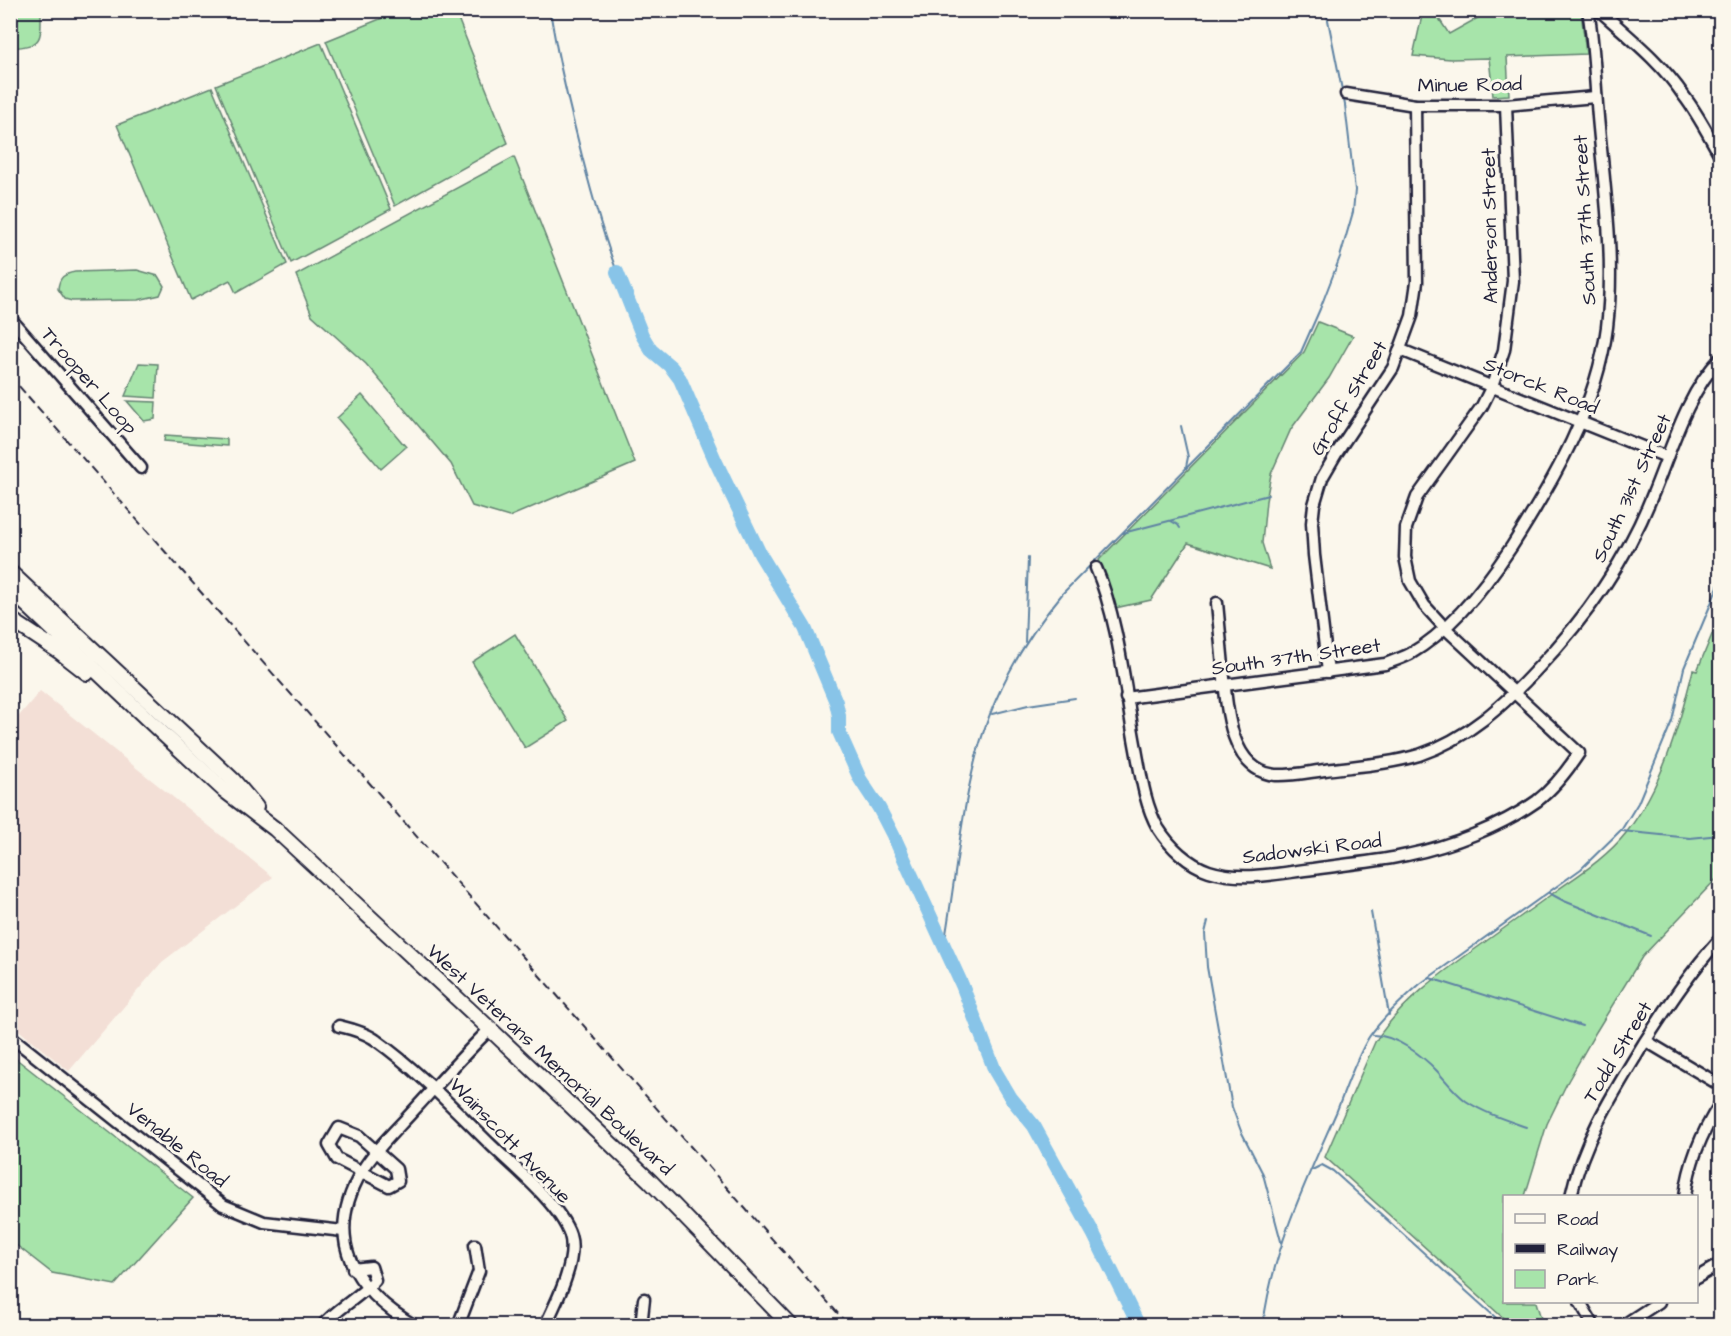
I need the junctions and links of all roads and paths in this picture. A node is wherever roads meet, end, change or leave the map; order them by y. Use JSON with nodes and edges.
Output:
{"nodes":[{"id":1,"x":1588,"y":10,"type":"edge"},
{"id":2,"x":1599,"y":10,"type":"edge"},
{"id":3,"x":1346,"y":94,"type":"dead end"},
{"id":4,"x":1596,"y":97,"type":"junction"},
{"id":5,"x":1415,"y":105,"type":"junction"},
{"id":6,"x":1506,"y":105,"type":"junction"},
{"id":7,"x":1720,"y":155,"type":"edge"},
{"id":8,"x":10,"y":318,"type":"edge"},
{"id":9,"x":1401,"y":350,"type":"junction"},
{"id":10,"x":1720,"y":359,"type":"edge"},
{"id":11,"x":1492,"y":386,"type":"junction"},
{"id":12,"x":1581,"y":421,"type":"junction"},
{"id":13,"x":1667,"y":457,"type":"junction"},
{"id":14,"x":141,"y":468,"type":"dead end"},
{"id":15,"x":1096,"y":568,"type":"dead end"},
{"id":16,"x":10,"y":572,"type":"edge"},
{"id":17,"x":10,"y":590,"type":"edge"},
{"id":18,"x":1217,"y":603,"type":"dead end"},
{"id":19,"x":10,"y":620,"type":"edge"},
{"id":20,"x":1445,"y":628,"type":"junction"},
{"id":21,"x":1328,"y":672,"type":"junction"},
{"id":22,"x":1224,"y":686,"type":"junction"},
{"id":23,"x":1515,"y":694,"type":"junction"},
{"id":24,"x":1126,"y":698,"type":"junction"},
{"id":25,"x":160,"y":731,"type":"junction"},
{"id":26,"x":1579,"y":753,"type":"joint"},
{"id":27,"x":275,"y":829,"type":"junction"},
{"id":28,"x":1720,"y":939,"type":"edge"},
{"id":29,"x":339,"y":1026,"type":"dead end"},
{"id":30,"x":490,"y":1029,"type":"junction"},
{"id":31,"x":10,"y":1036,"type":"edge"},
{"id":32,"x":1646,"y":1041,"type":"junction"},
{"id":33,"x":1720,"y":1085,"type":"edge"},
{"id":34,"x":433,"y":1089,"type":"junction"},
{"id":35,"x":1720,"y":1104,"type":"edge"},
{"id":36,"x":376,"y":1152,"type":"junction"},
{"id":37,"x":361,"y":1173,"type":"junction"},
{"id":38,"x":1570,"y":1195,"type":"edge"},
{"id":39,"x":1685,"y":1195,"type":"edge"},
{"id":40,"x":344,"y":1231,"type":"junction"},
{"id":41,"x":475,"y":1245,"type":"dead end"},
{"id":42,"x":1720,"y":1264,"type":"edge"},
{"id":43,"x":353,"y":1269,"type":"junction"},
{"id":44,"x":1698,"y":1274,"type":"edge"},
{"id":45,"x":367,"y":1289,"type":"junction"},
{"id":46,"x":644,"y":1299,"type":"dead end"},
{"id":47,"x":1581,"y":1303,"type":"edge"},
{"id":48,"x":1657,"y":1303,"type":"edge"},
{"id":49,"x":322,"y":1326,"type":"edge"},
{"id":50,"x":415,"y":1326,"type":"edge"},
{"id":51,"x":458,"y":1326,"type":"edge"},
{"id":52,"x":545,"y":1326,"type":"edge"},
{"id":53,"x":641,"y":1326,"type":"edge"},
{"id":54,"x":791,"y":1326,"type":"edge"},
{"id":55,"x":1594,"y":1326,"type":"edge"},
{"id":56,"x":1622,"y":1326,"type":"edge"}],
"edges":[{"from":1,"to":4,"type":"street","name":"South 37th Street"},
{"from":2,"to":7,"type":"street"},
{"from":3,"to":5,"type":"street","name":"Minue Road"},
{"from":4,"to":6,"type":"street","name":"Minue Road"},
{"from":4,"to":12,"type":"street","name":"South 37th Street"},
{"from":5,"to":6,"type":"street","name":"Minue Road"},
{"from":5,"to":9,"type":"street","name":"Groff Street"},
{"from":6,"to":11,"type":"street","name":"Anderson Street"},
{"from":8,"to":14,"type":"street","name":"Trooper Loop"},
{"from":9,"to":11,"type":"street","name":"Storck Road"},
{"from":9,"to":21,"type":"street","name":"Groff Street"},
{"from":10,"to":13,"type":"street","name":"South 31st Street"},
{"from":11,"to":12,"type":"street","name":"Storck Road"},
{"from":11,"to":20,"type":"street","name":"Anderson Street"},
{"from":12,"to":13,"type":"street","name":"Storck Road"},
{"from":12,"to":20,"type":"street","name":"South 37th Street"},
{"from":13,"to":23,"type":"street","name":"South 31st Street"},
{"from":15,"to":24,"type":"street","name":"Sadowski Road"},
{"from":16,"to":27,"type":"main road","name":"West Veterans Memorial Boulevard"},
{"from":17,"to":25,"type":"main road","name":"West Veterans Memorial Boulevard"},
{"from":18,"to":22,"type":"street","name":"South 31st Street"},
{"from":19,"to":25,"type":"main road"},
{"from":20,"to":21,"type":"street","name":"South 37th Street"},
{"from":20,"to":23,"type":"street","name":"Anderson Street"},
{"from":21,"to":22,"type":"street","name":"South 37th Street"},
{"from":22,"to":23,"type":"street","name":"South 31st Street"},
{"from":22,"to":24,"type":"street","name":"South 37th Street"},
{"from":23,"to":26,"type":"street","name":"Anderson Street"},
{"from":24,"to":26,"type":"street","name":"Sadowski Road"},
{"from":25,"to":27,"type":"main road","name":"West Veterans Memorial Boulevard"},
{"from":27,"to":30,"type":"main road","name":"West Veterans Memorial Boulevard"},
{"from":28,"to":32,"type":"street","name":"Todd Street"},
{"from":29,"to":34,"type":"street","name":"Wainscott Avenue"},
{"from":30,"to":34,"type":"street"},
{"from":30,"to":54,"type":"main road","name":"West Veterans Memorial Boulevard"},
{"from":31,"to":40,"type":"street","name":"Venable Road"},
{"from":32,"to":33,"type":"street"},
{"from":32,"to":38,"type":"street","name":"Todd Street"},
{"from":34,"to":36,"type":"street"},
{"from":34,"to":52,"type":"street","name":"Wainscott Avenue"},
{"from":35,"to":39,"type":"street"},
{"from":36,"to":37,"type":"street"},
{"from":36,"to":37,"type":"street"},
{"from":36,"to":37,"type":"street"},
{"from":37,"to":40,"type":"street"},
{"from":40,"to":43,"type":"street"},
{"from":41,"to":51,"type":"street"},
{"from":42,"to":44,"type":"street"},
{"from":43,"to":45,"type":"street"},
{"from":43,"to":45,"type":"street"},
{"from":45,"to":49,"type":"street"},
{"from":45,"to":50,"type":"street"},
{"from":46,"to":53,"type":"street"},
{"from":47,"to":55,"type":"street"},
{"from":48,"to":56,"type":"street"}]}
